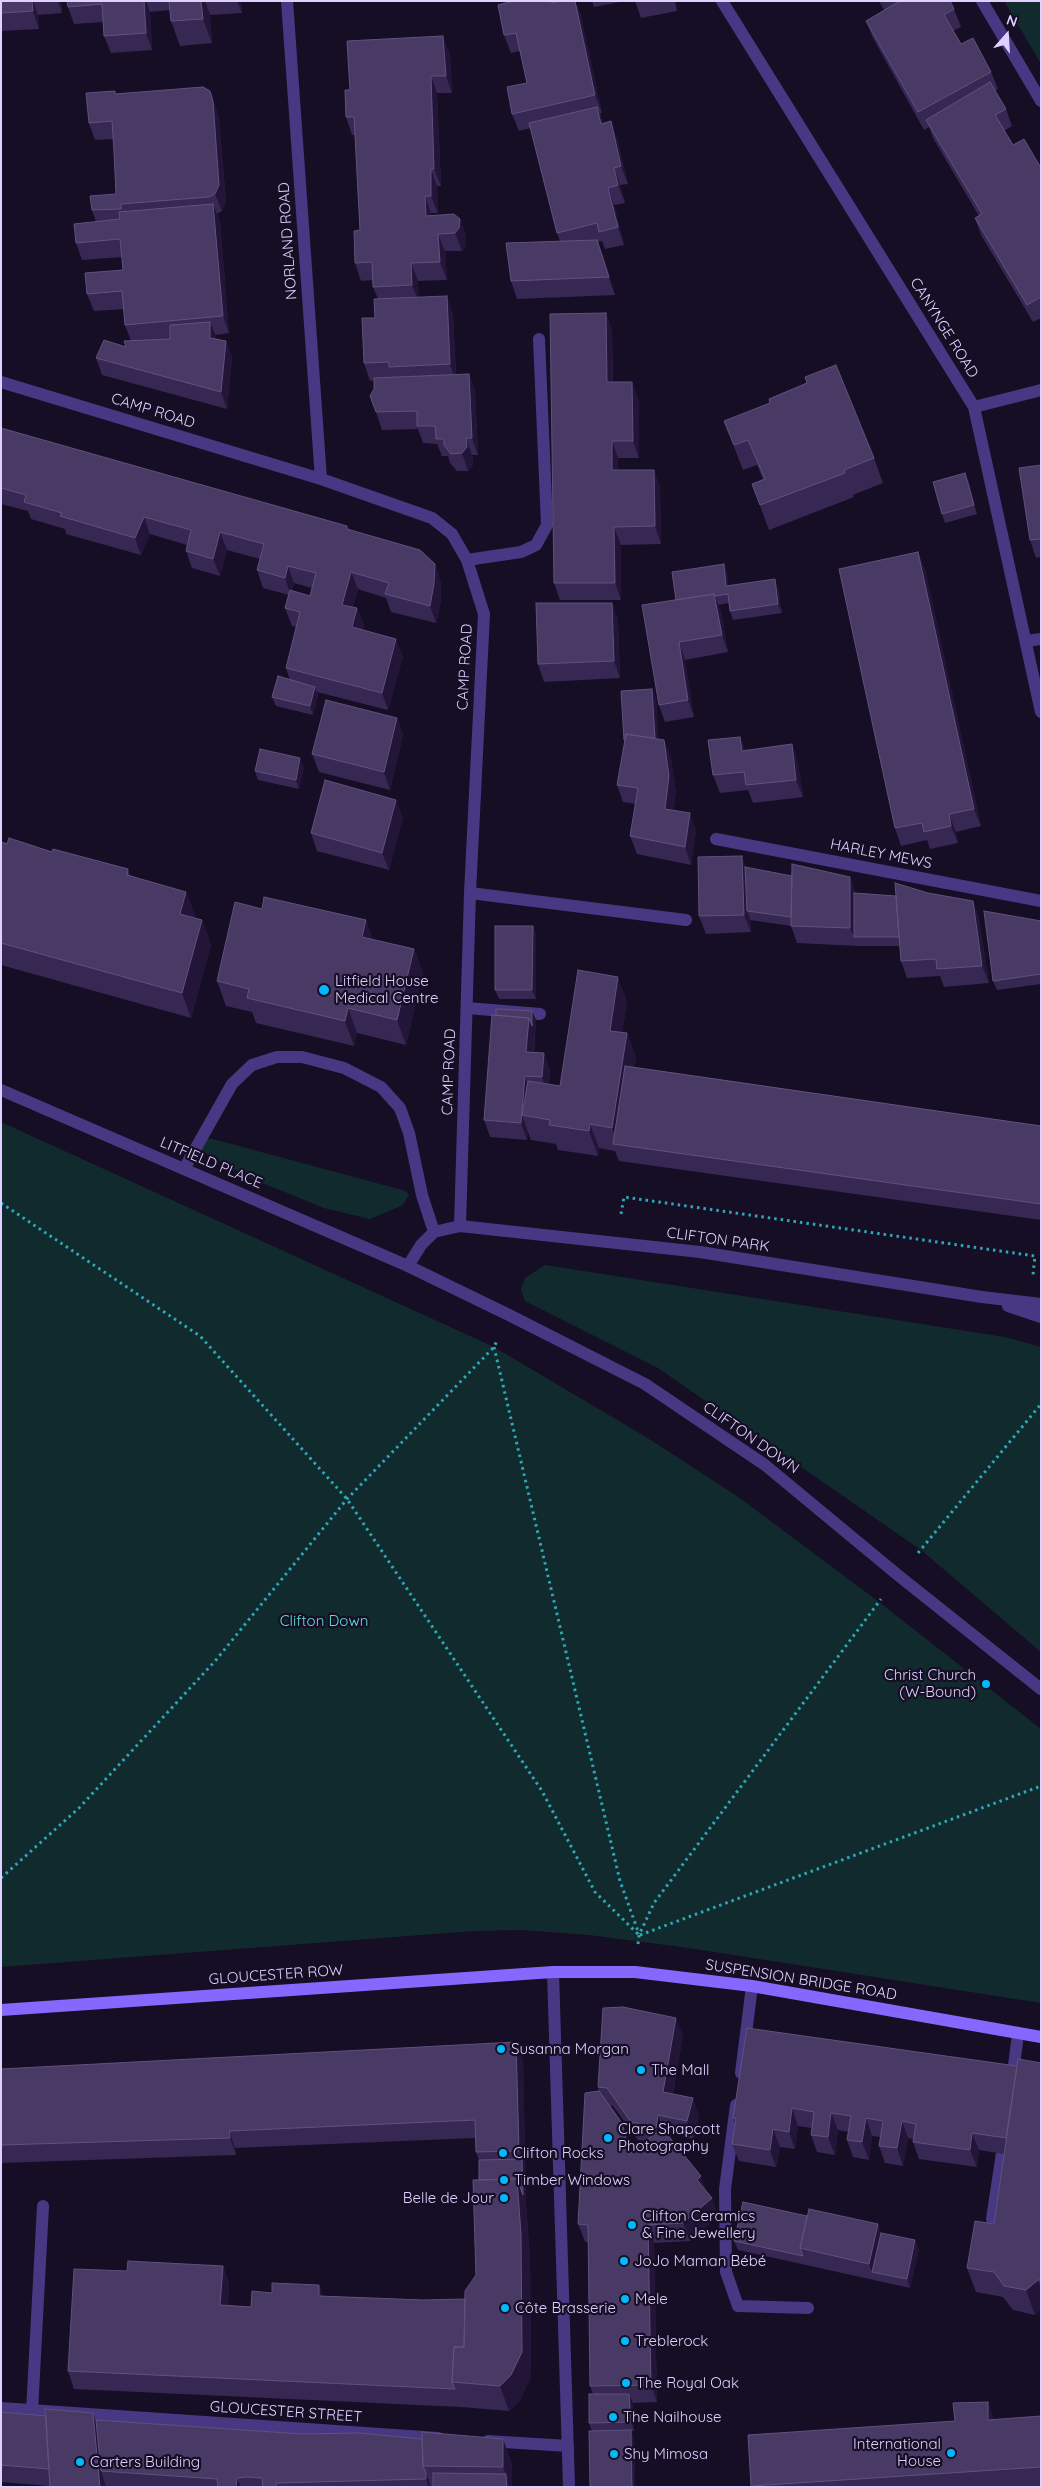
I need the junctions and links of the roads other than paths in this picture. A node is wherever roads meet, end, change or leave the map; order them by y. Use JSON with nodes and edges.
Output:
{"nodes":[{"id":1,"x":287,"y":1,"type":"edge"},
{"id":2,"x":722,"y":1,"type":"edge"},
{"id":3,"x":982,"y":1,"type":"edge"},
{"id":4,"x":1041,"y":101,"type":"edge"},
{"id":5,"x":539,"y":339,"type":"dead end"},
{"id":6,"x":1,"y":382,"type":"edge"},
{"id":7,"x":1041,"y":390,"type":"edge"},
{"id":8,"x":974,"y":407,"type":"junction"},
{"id":9,"x":321,"y":479,"type":"junction"},
{"id":10,"x":467,"y":560,"type":"junction"},
{"id":11,"x":1041,"y":639,"type":"edge"},
{"id":12,"x":1026,"y":641,"type":"junction"},
{"id":13,"x":1041,"y":712,"type":"edge"},
{"id":14,"x":716,"y":839,"type":"dead end"},
{"id":15,"x":470,"y":893,"type":"junction"},
{"id":16,"x":1041,"y":901,"type":"edge"},
{"id":17,"x":686,"y":920,"type":"dead end"},
{"id":18,"x":467,"y":1008,"type":"junction"},
{"id":19,"x":540,"y":1014,"type":"dead end"},
{"id":20,"x":1,"y":1090,"type":"edge"},
{"id":21,"x":184,"y":1169,"type":"junction"},
{"id":22,"x":460,"y":1226,"type":"junction"},
{"id":23,"x":434,"y":1232,"type":"junction"},
{"id":24,"x":408,"y":1266,"type":"junction"},
{"id":25,"x":982,"y":1298,"type":"junction"},
{"id":26,"x":1041,"y":1304,"type":"edge"},
{"id":27,"x":1041,"y":1317,"type":"edge"},
{"id":28,"x":1041,"y":1689,"type":"edge"},
{"id":29,"x":553,"y":1972,"type":"junction"},
{"id":30,"x":752,"y":1986,"type":"junction"},
{"id":31,"x":1,"y":2010,"type":"edge"},
{"id":32,"x":1018,"y":2034,"type":"junction"},
{"id":33,"x":1041,"y":2038,"type":"edge"},
{"id":34,"x":1012,"y":2082,"type":"edge"},
{"id":35,"x":1002,"y":2153,"type":"edge"},
{"id":36,"x":43,"y":2206,"type":"dead end"},
{"id":37,"x":992,"y":2219,"type":"dead end"},
{"id":38,"x":808,"y":2308,"type":"dead end"},
{"id":39,"x":1,"y":2408,"type":"edge"},
{"id":40,"x":32,"y":2411,"type":"junction"},
{"id":41,"x":449,"y":2439,"type":"edge"},
{"id":42,"x":478,"y":2441,"type":"edge"},
{"id":43,"x":568,"y":2446,"type":"junction"},
{"id":44,"x":569,"y":2487,"type":"edge"}],
"edges":[{"from":1,"to":9,"type":"street","name":"NORLAND ROAD"},
{"from":2,"to":8,"type":"street","name":"CANYNGE ROAD"},
{"from":3,"to":4,"type":"street"},
{"from":5,"to":10,"type":"street"},
{"from":6,"to":9,"type":"street","name":"CAMP ROAD"},
{"from":7,"to":8,"type":"street"},
{"from":8,"to":12,"type":"street","name":"CANYNGE ROAD"},
{"from":9,"to":10,"type":"street","name":"CAMP ROAD"},
{"from":10,"to":15,"type":"street","name":"CAMP ROAD"},
{"from":11,"to":12,"type":"street"},
{"from":12,"to":13,"type":"street","name":"CANYNGE ROAD"},
{"from":14,"to":16,"type":"street","name":"HARLEY MEWS"},
{"from":15,"to":17,"type":"street"},
{"from":15,"to":18,"type":"street","name":"CAMP ROAD"},
{"from":18,"to":19,"type":"street"},
{"from":18,"to":22,"type":"street","name":"CAMP ROAD"},
{"from":20,"to":21,"type":"street","name":"LITFIELD PLACE"},
{"from":21,"to":23,"type":"street"},
{"from":21,"to":24,"type":"street","name":"LITFIELD PLACE"},
{"from":22,"to":23,"type":"street","name":"CLIFTON PARK"},
{"from":22,"to":25,"type":"street","name":"CLIFTON PARK"},
{"from":23,"to":24,"type":"street"},
{"from":24,"to":28,"type":"street","name":"CLIFTON DOWN"},
{"from":25,"to":26,"type":"street","name":"CLIFTON PARK"},
{"from":25,"to":27,"type":"street"},
{"from":29,"to":30,"type":"main road","name":"SUSPENSION BRIDGE ROAD"},
{"from":29,"to":31,"type":"main road","name":"GLOUCESTER ROW"},
{"from":29,"to":43,"type":"street"},
{"from":30,"to":32,"type":"main road","name":"SUSPENSION BRIDGE ROAD"},
{"from":30,"to":38,"type":"street"},
{"from":32,"to":33,"type":"main road","name":"SUSPENSION BRIDGE ROAD"},
{"from":32,"to":34,"type":"street"},
{"from":35,"to":37,"type":"street"},
{"from":36,"to":40,"type":"street"},
{"from":39,"to":40,"type":"street","name":"GLOUCESTER STREET"},
{"from":40,"to":41,"type":"street","name":"GLOUCESTER STREET"},
{"from":42,"to":43,"type":"street"},
{"from":43,"to":44,"type":"street"}]}
